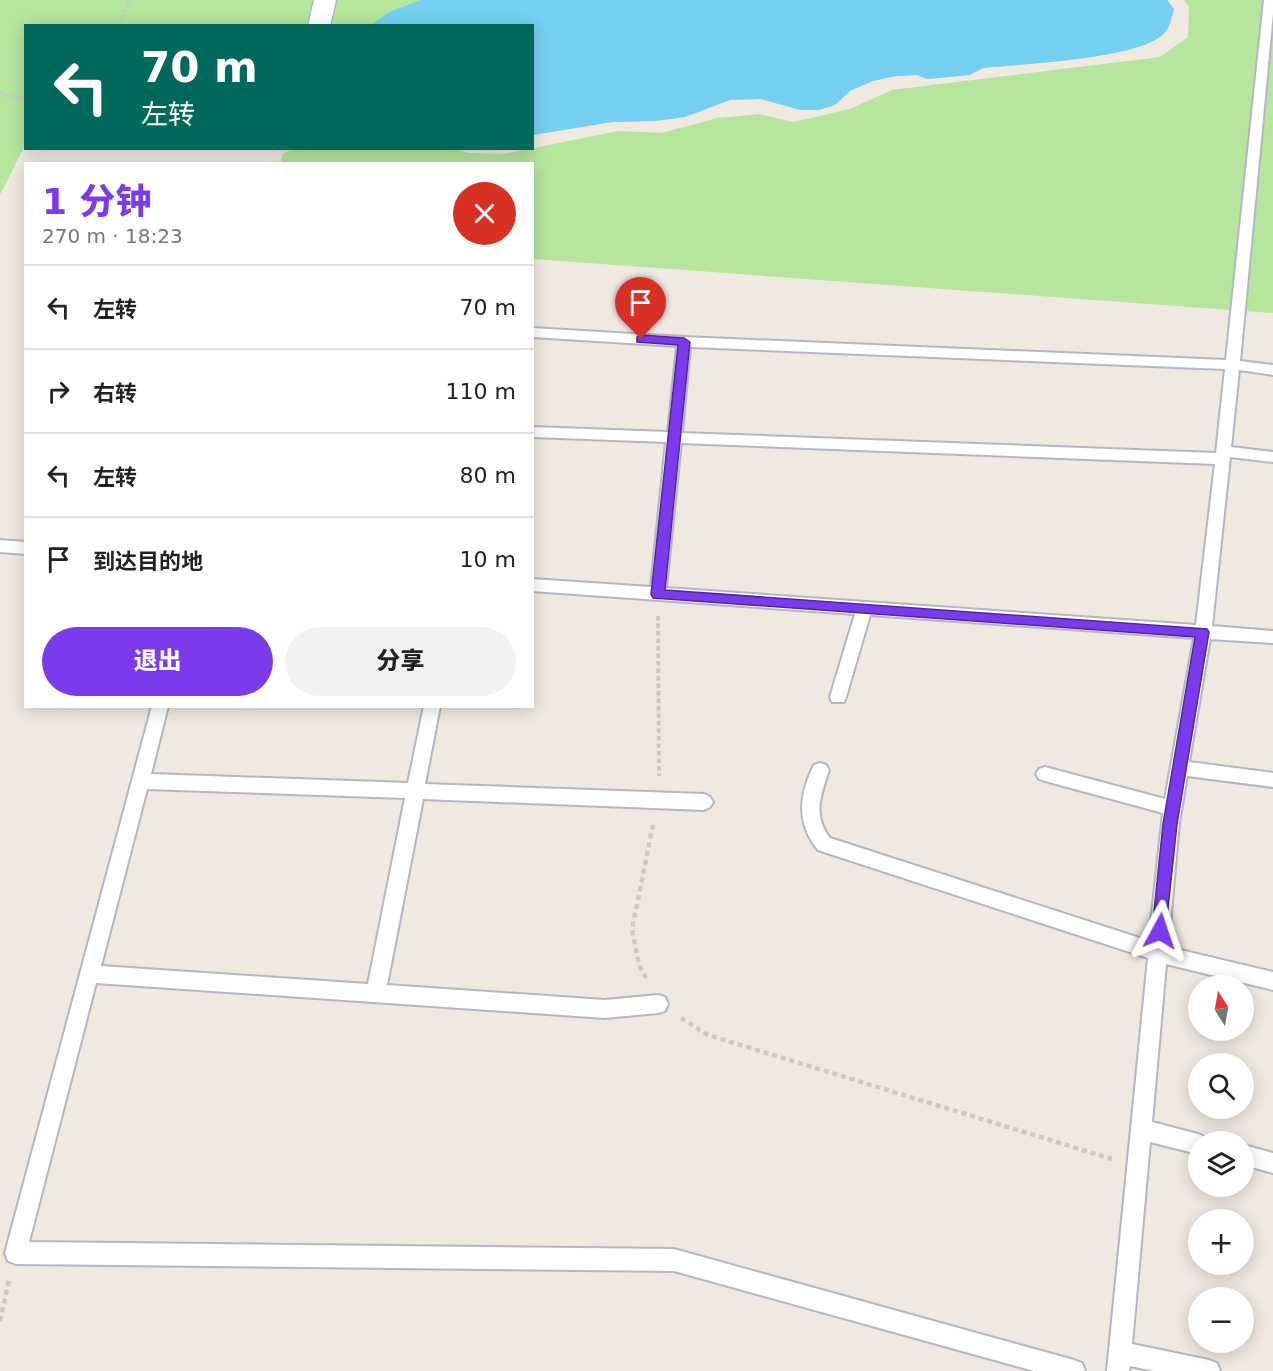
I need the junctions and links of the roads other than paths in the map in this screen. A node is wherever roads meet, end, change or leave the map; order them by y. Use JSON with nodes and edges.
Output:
{"nodes":[{"id":1,"x":325,"y":0,"type":"edge"},
{"id":2,"x":1269,"y":0,"type":"edge"},
{"id":3,"x":320,"y":24,"type":"edge"},
{"id":4,"x":534,"y":332,"type":"edge"},
{"id":5,"x":684,"y":342,"type":"junction"},
{"id":6,"x":1233,"y":365,"type":"junction"},
{"id":7,"x":1273,"y":370,"type":"edge"},
{"id":8,"x":534,"y":432,"type":"edge"},
{"id":9,"x":672,"y":438,"type":"junction"},
{"id":10,"x":1224,"y":455,"type":"junction"},
{"id":11,"x":1273,"y":457,"type":"edge"},
{"id":12,"x":0,"y":546,"type":"edge"},
{"id":13,"x":24,"y":548,"type":"edge"},
{"id":14,"x":534,"y":585,"type":"edge"},
{"id":15,"x":658,"y":594,"type":"junction"},
{"id":16,"x":864,"y":609,"type":"junction"},
{"id":17,"x":1203,"y":632,"type":"junction"},
{"id":18,"x":1273,"y":637,"type":"edge"},
{"id":19,"x":838,"y":698,"type":"dead end"},
{"id":20,"x":159,"y":708,"type":"edge"},
{"id":21,"x":432,"y":708,"type":"edge"},
{"id":22,"x":1179,"y":768,"type":"junction"},
{"id":23,"x":820,"y":770,"type":"dead end"},
{"id":24,"x":1045,"y":774,"type":"dead end"},
{"id":25,"x":1273,"y":780,"type":"edge"},
{"id":26,"x":141,"y":781,"type":"junction"},
{"id":27,"x":417,"y":791,"type":"junction"},
{"id":28,"x":704,"y":802,"type":"dead end"},
{"id":29,"x":1172,"y":808,"type":"junction"},
{"id":30,"x":1158,"y":953,"type":"junction"},
{"id":31,"x":89,"y":974,"type":"junction"},
{"id":32,"x":1273,"y":981,"type":"edge"},
{"id":33,"x":376,"y":994,"type":"junction"},
{"id":34,"x":658,"y":1004,"type":"road end"},
{"id":35,"x":1141,"y":1129,"type":"junction"},
{"id":36,"x":1188,"y":1141,"type":"edge"},
{"id":37,"x":1254,"y":1158,"type":"edge"},
{"id":38,"x":1273,"y":1163,"type":"edge"},
{"id":39,"x":1119,"y":1362,"type":"edge"},
{"id":40,"x":1074,"y":1371,"type":"edge"},
{"id":41,"x":1209,"y":1371,"type":"edge"}],
"edges":[{"from":1,"to":3,"type":"street"},
{"from":2,"to":6,"type":"lane"},
{"from":4,"to":5,"type":"lane"},
{"from":5,"to":6,"type":"lane"},
{"from":5,"to":9,"type":"lane"},
{"from":6,"to":7,"type":"lane"},
{"from":6,"to":10,"type":"lane"},
{"from":8,"to":9,"type":"lane"},
{"from":9,"to":10,"type":"lane"},
{"from":9,"to":15,"type":"lane"},
{"from":10,"to":11,"type":"lane"},
{"from":10,"to":17,"type":"lane"},
{"from":12,"to":13,"type":"lane"},
{"from":14,"to":15,"type":"lane"},
{"from":15,"to":16,"type":"lane"},
{"from":16,"to":17,"type":"lane"},
{"from":16,"to":19,"type":"lane"},
{"from":17,"to":18,"type":"lane"},
{"from":17,"to":22,"type":"lane"},
{"from":20,"to":26,"type":"lane"},
{"from":21,"to":27,"type":"lane"},
{"from":22,"to":25,"type":"lane"},
{"from":22,"to":29,"type":"lane"},
{"from":23,"to":30,"type":"lane"},
{"from":24,"to":29,"type":"lane"},
{"from":26,"to":27,"type":"lane"},
{"from":26,"to":31,"type":"lane"},
{"from":27,"to":28,"type":"lane"},
{"from":27,"to":33,"type":"lane"},
{"from":29,"to":30,"type":"lane"},
{"from":30,"to":32,"type":"lane"},
{"from":30,"to":35,"type":"lane"},
{"from":31,"to":33,"type":"lane"},
{"from":31,"to":40,"type":"lane"},
{"from":33,"to":34,"type":"lane"},
{"from":35,"to":36,"type":"lane"},
{"from":35,"to":39,"type":"lane"},
{"from":37,"to":38,"type":"lane"},
{"from":39,"to":41,"type":"lane"}]}
